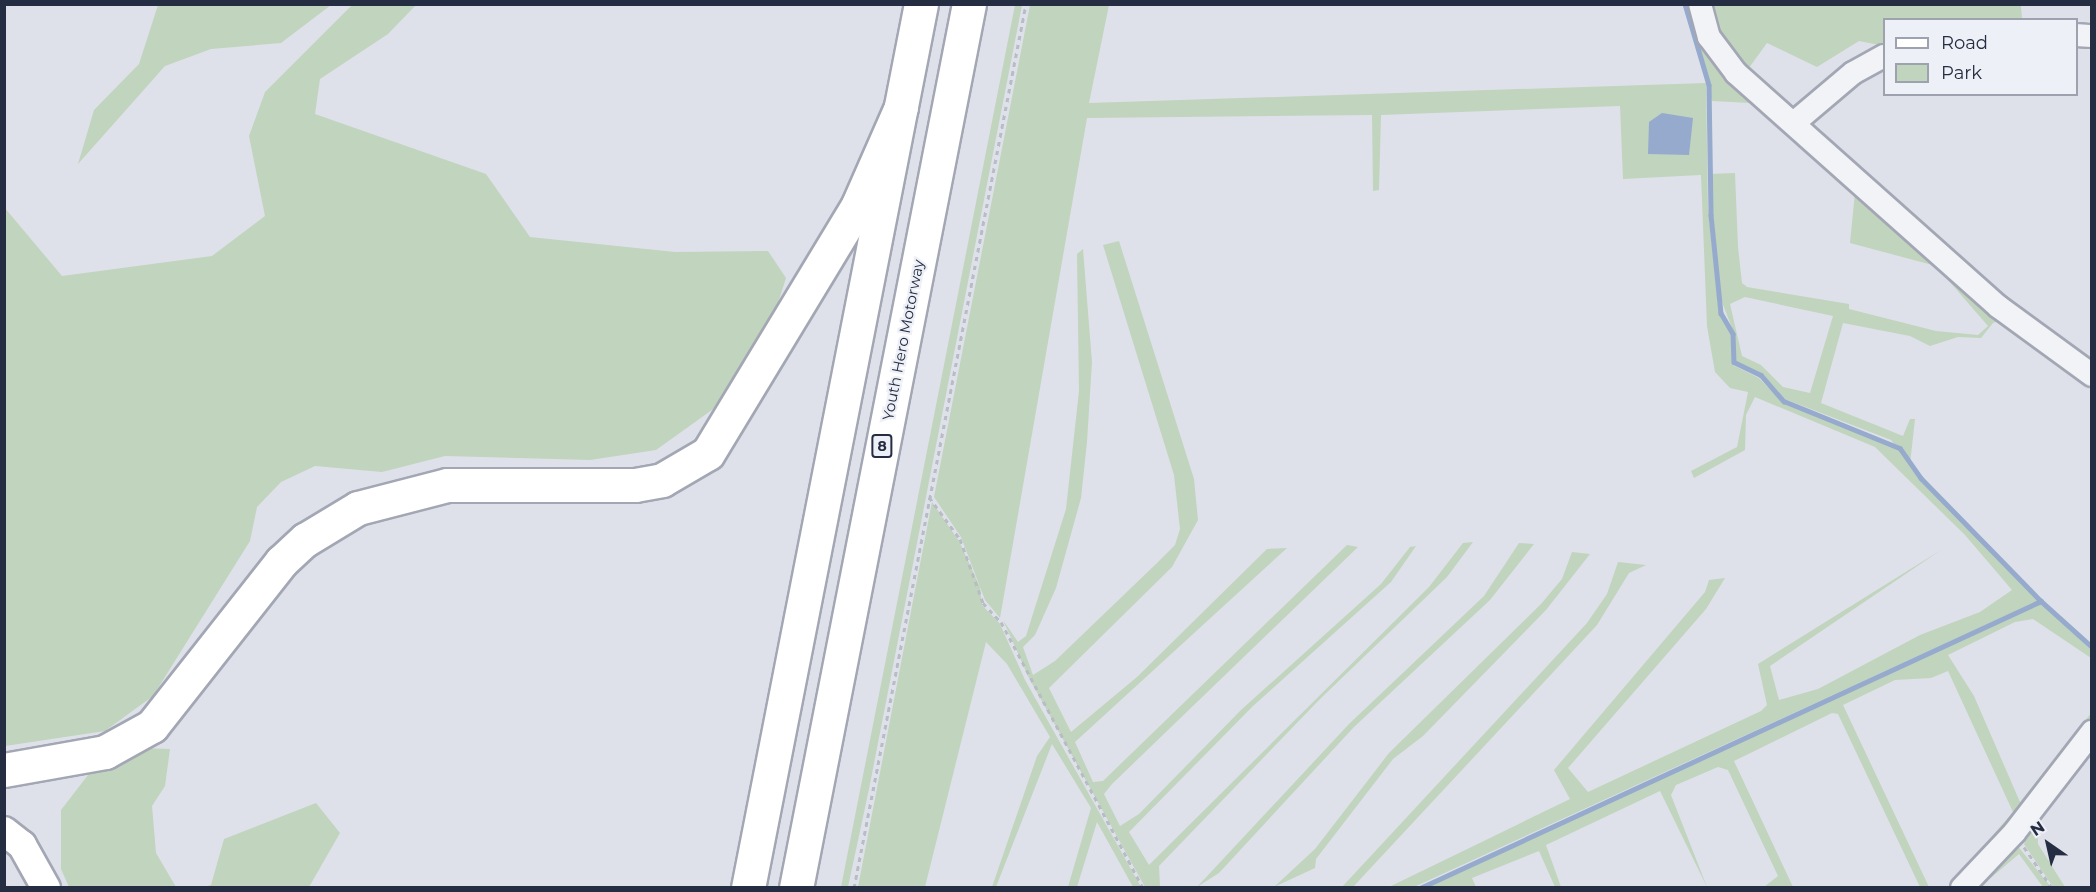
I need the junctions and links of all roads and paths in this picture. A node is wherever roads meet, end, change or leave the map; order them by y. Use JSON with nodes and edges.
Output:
{"nodes":[{"id":1,"x":921,"y":4,"type":"edge"},
{"id":2,"x":969,"y":4,"type":"edge"},
{"id":3,"x":1026,"y":4,"type":"edge"},
{"id":4,"x":1700,"y":4,"type":"edge"},
{"id":5,"x":1883,"y":57,"type":"edge"},
{"id":6,"x":901,"y":107,"type":"junction"},
{"id":7,"x":1795,"y":122,"type":"junction"},
{"id":8,"x":2091,"y":375,"type":"edge"},
{"id":9,"x":929,"y":497,"type":"junction"},
{"id":10,"x":2091,"y":732,"type":"edge"},
{"id":11,"x":4,"y":770,"type":"edge"},
{"id":12,"x":4,"y":831,"type":"edge"},
{"id":13,"x":2014,"y":833,"type":"junction"},
{"id":14,"x":46,"y":888,"type":"edge"},
{"id":15,"x":748,"y":888,"type":"edge"},
{"id":16,"x":796,"y":888,"type":"edge"},
{"id":17,"x":854,"y":888,"type":"edge"},
{"id":18,"x":1143,"y":888,"type":"edge"},
{"id":19,"x":1962,"y":888,"type":"edge"},
{"id":20,"x":2052,"y":888,"type":"edge"}],
"edges":[{"from":1,"to":6,"type":"highway"},
{"from":2,"to":16,"type":"highway","name":"Youth Hero Motorway","number":"8"},
{"from":3,"to":9,"type":"path"},
{"from":4,"to":7,"type":"street"},
{"from":5,"to":7,"type":"street"},
{"from":6,"to":11,"type":"highway"},
{"from":6,"to":15,"type":"highway"},
{"from":7,"to":8,"type":"street"},
{"from":9,"to":17,"type":"path"},
{"from":9,"to":18,"type":"path"},
{"from":10,"to":13,"type":"street"},
{"from":12,"to":14,"type":"main road"},
{"from":13,"to":19,"type":"street"},
{"from":13,"to":20,"type":"path"}]}
